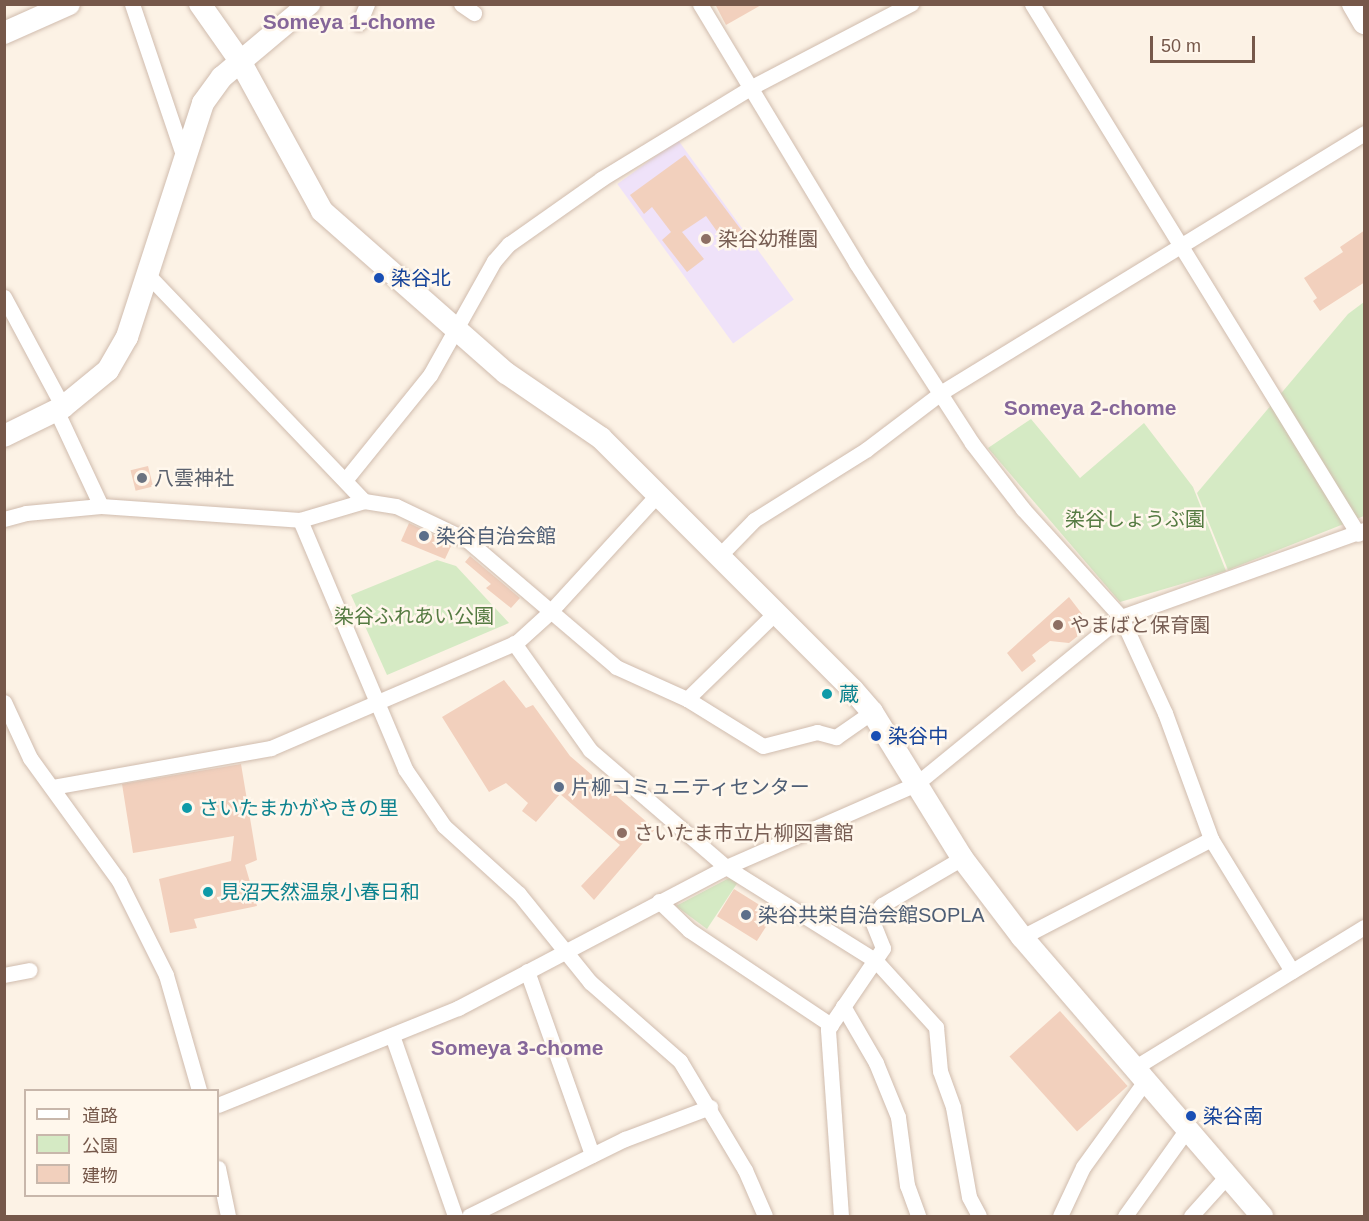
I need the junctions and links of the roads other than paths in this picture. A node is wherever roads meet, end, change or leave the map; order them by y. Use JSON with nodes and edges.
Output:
{"nodes":[{"id":1,"x":69,"y":4,"type":"edge"},
{"id":2,"x":132,"y":4,"type":"edge"},
{"id":3,"x":200,"y":4,"type":"edge"},
{"id":4,"x":309,"y":4,"type":"edge"},
{"id":5,"x":367,"y":4,"type":"edge"},
{"id":6,"x":700,"y":4,"type":"edge"},
{"id":7,"x":911,"y":4,"type":"edge"},
{"id":8,"x":1032,"y":4,"type":"edge"},
{"id":9,"x":1353,"y":4,"type":"edge"},
{"id":10,"x":1365,"y":22,"type":"edge"},
{"id":11,"x":359,"y":23,"type":"dead end"},
{"id":12,"x":4,"y":33,"type":"edge"},
{"id":13,"x":240,"y":61,"type":"junction"},
{"id":14,"x":750,"y":88,"type":"junction"},
{"id":15,"x":1365,"y":133,"type":"edge"},
{"id":16,"x":184,"y":158,"type":"junction"},
{"id":17,"x":1181,"y":248,"type":"junction"},
{"id":18,"x":147,"y":274,"type":"junction"},
{"id":19,"x":4,"y":297,"type":"edge"},
{"id":20,"x":456,"y":330,"type":"junction"},
{"id":21,"x":942,"y":392,"type":"junction"},
{"id":22,"x":59,"y":409,"type":"junction"},
{"id":23,"x":4,"y":436,"type":"edge"},
{"id":24,"x":346,"y":479,"type":"junction"},
{"id":25,"x":658,"y":494,"type":"junction"},
{"id":26,"x":364,"y":501,"type":"junction"},
{"id":27,"x":101,"y":506,"type":"junction"},
{"id":28,"x":4,"y":519,"type":"edge"},
{"id":29,"x":300,"y":520,"type":"junction"},
{"id":30,"x":1361,"y":532,"type":"edge"},
{"id":31,"x":718,"y":556,"type":"junction"},
{"id":32,"x":776,"y":612,"type":"junction"},
{"id":33,"x":549,"y":613,"type":"junction"},
{"id":34,"x":1121,"y":617,"type":"junction"},
{"id":35,"x":514,"y":643,"type":"junction"},
{"id":36,"x":378,"y":699,"type":"junction"},
{"id":37,"x":687,"y":699,"type":"junction"},
{"id":38,"x":4,"y":702,"type":"edge"},
{"id":39,"x":872,"y":712,"type":"junction"},
{"id":40,"x":916,"y":784,"type":"junction"},
{"id":41,"x":52,"y":787,"type":"junction"},
{"id":42,"x":1211,"y":839,"type":"junction"},
{"id":43,"x":962,"y":858,"type":"junction"},
{"id":44,"x":726,"y":867,"type":"junction"},
{"id":45,"x":660,"y":901,"type":"junction"},
{"id":46,"x":1365,"y":927,"type":"edge"},
{"id":47,"x":1022,"y":937,"type":"junction"},
{"id":48,"x":564,"y":951,"type":"junction"},
{"id":49,"x":875,"y":960,"type":"junction"},
{"id":50,"x":30,"y":970,"type":"dead end"},
{"id":51,"x":527,"y":971,"type":"junction"},
{"id":52,"x":1292,"y":971,"type":"junction"},
{"id":53,"x":4,"y":975,"type":"edge"},
{"id":54,"x":843,"y":1006,"type":"junction"},
{"id":55,"x":831,"y":1025,"type":"junction"},
{"id":56,"x":392,"y":1035,"type":"junction"},
{"id":57,"x":1140,"y":1074,"type":"junction"},
{"id":58,"x":199,"y":1089,"type":"edge"},
{"id":59,"x":219,"y":1105,"type":"edge"},
{"id":60,"x":710,"y":1107,"type":"junction"},
{"id":61,"x":1187,"y":1129,"type":"junction"},
{"id":62,"x":592,"y":1155,"type":"junction"},
{"id":63,"x":219,"y":1173,"type":"edge"},
{"id":64,"x":1227,"y":1176,"type":"junction"},
{"id":65,"x":228,"y":1216,"type":"edge"},
{"id":66,"x":455,"y":1216,"type":"edge"},
{"id":67,"x":469,"y":1216,"type":"edge"},
{"id":68,"x":765,"y":1216,"type":"edge"},
{"id":69,"x":841,"y":1216,"type":"edge"},
{"id":70,"x":918,"y":1216,"type":"edge"},
{"id":71,"x":979,"y":1216,"type":"edge"},
{"id":72,"x":1060,"y":1216,"type":"edge"},
{"id":73,"x":1125,"y":1216,"type":"edge"},
{"id":74,"x":1191,"y":1216,"type":"edge"},
{"id":75,"x":1262,"y":1216,"type":"edge"}],
"edges":[{"from":1,"to":12,"type":"street"},
{"from":2,"to":16,"type":"street"},
{"from":3,"to":13,"type":"street"},
{"from":4,"to":13,"type":"street"},
{"from":5,"to":11,"type":"street"},
{"from":6,"to":14,"type":"street"},
{"from":7,"to":14,"type":"street"},
{"from":8,"to":17,"type":"street"},
{"from":9,"to":10,"type":"street"},
{"from":13,"to":16,"type":"street"},
{"from":13,"to":20,"type":"street"},
{"from":14,"to":20,"type":"street"},
{"from":14,"to":21,"type":"street"},
{"from":15,"to":17,"type":"street"},
{"from":16,"to":18,"type":"street"},
{"from":17,"to":21,"type":"street"},
{"from":17,"to":30,"type":"street"},
{"from":18,"to":22,"type":"street"},
{"from":18,"to":24,"type":"street"},
{"from":19,"to":22,"type":"street"},
{"from":20,"to":24,"type":"street"},
{"from":20,"to":25,"type":"street"},
{"from":21,"to":31,"type":"street"},
{"from":21,"to":34,"type":"street"},
{"from":22,"to":23,"type":"street"},
{"from":22,"to":27,"type":"street"},
{"from":24,"to":26,"type":"street"},
{"from":25,"to":31,"type":"street"},
{"from":25,"to":33,"type":"street"},
{"from":26,"to":29,"type":"street"},
{"from":26,"to":33,"type":"street"},
{"from":27,"to":28,"type":"street"},
{"from":27,"to":29,"type":"street"},
{"from":29,"to":36,"type":"street"},
{"from":30,"to":34,"type":"street"},
{"from":31,"to":32,"type":"street"},
{"from":32,"to":37,"type":"street"},
{"from":32,"to":39,"type":"street"},
{"from":33,"to":35,"type":"street"},
{"from":33,"to":37,"type":"street"},
{"from":34,"to":40,"type":"street"},
{"from":34,"to":42,"type":"street"},
{"from":35,"to":36,"type":"street"},
{"from":35,"to":44,"type":"street"},
{"from":36,"to":41,"type":"street"},
{"from":36,"to":48,"type":"street"},
{"from":37,"to":39,"type":"street"},
{"from":38,"to":41,"type":"street"},
{"from":39,"to":40,"type":"street"},
{"from":40,"to":43,"type":"street"},
{"from":40,"to":44,"type":"street"},
{"from":41,"to":58,"type":"street"},
{"from":42,"to":47,"type":"street"},
{"from":42,"to":52,"type":"street"},
{"from":43,"to":47,"type":"street"},
{"from":43,"to":49,"type":"street"},
{"from":44,"to":45,"type":"street"},
{"from":44,"to":49,"type":"street"},
{"from":45,"to":48,"type":"street"},
{"from":45,"to":55,"type":"street"},
{"from":46,"to":52,"type":"street"},
{"from":47,"to":57,"type":"street"},
{"from":48,"to":51,"type":"street"},
{"from":48,"to":60,"type":"street"},
{"from":49,"to":54,"type":"street"},
{"from":49,"to":71,"type":"street"},
{"from":50,"to":53,"type":"street"},
{"from":51,"to":56,"type":"street"},
{"from":51,"to":62,"type":"street"},
{"from":52,"to":57,"type":"street"},
{"from":54,"to":55,"type":"street"},
{"from":54,"to":70,"type":"street"},
{"from":55,"to":69,"type":"street"},
{"from":56,"to":59,"type":"street"},
{"from":56,"to":66,"type":"street"},
{"from":57,"to":61,"type":"street"},
{"from":57,"to":72,"type":"street"},
{"from":60,"to":62,"type":"street"},
{"from":60,"to":68,"type":"street"},
{"from":61,"to":64,"type":"street"},
{"from":61,"to":73,"type":"street"},
{"from":62,"to":67,"type":"street"},
{"from":63,"to":65,"type":"street"},
{"from":64,"to":74,"type":"street"},
{"from":64,"to":75,"type":"street"}]}
